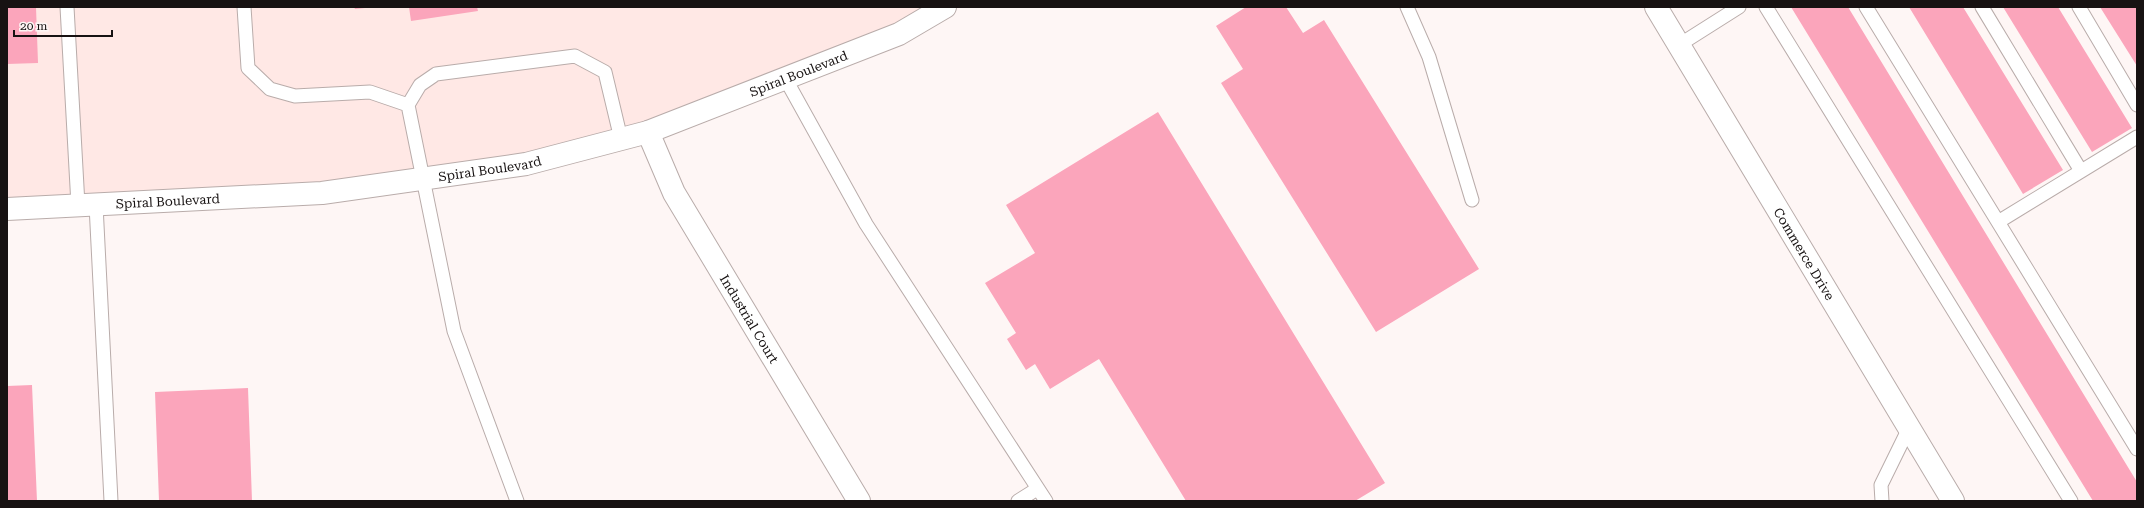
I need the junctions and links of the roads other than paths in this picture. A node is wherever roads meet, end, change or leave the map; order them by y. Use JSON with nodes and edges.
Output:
{"nodes":[{"id":1,"x":67,"y":7,"type":"edge"},
{"id":2,"x":244,"y":7,"type":"edge"},
{"id":3,"x":945,"y":7,"type":"edge"},
{"id":4,"x":1407,"y":7,"type":"edge"},
{"id":5,"x":1656,"y":7,"type":"edge"},
{"id":6,"x":1739,"y":7,"type":"edge"},
{"id":7,"x":1766,"y":7,"type":"edge"},
{"id":8,"x":1866,"y":7,"type":"edge"},
{"id":9,"x":1982,"y":7,"type":"edge"},
{"id":10,"x":2079,"y":7,"type":"edge"},
{"id":11,"x":1679,"y":45,"type":"junction"},
{"id":12,"x":785,"y":78,"type":"junction"},
{"id":13,"x":2137,"y":104,"type":"edge"},
{"id":14,"x":408,"y":105,"type":"junction"},
{"id":15,"x":648,"y":132,"type":"junction"},
{"id":16,"x":2137,"y":137,"type":"edge"},
{"id":17,"x":621,"y":139,"type":"junction"},
{"id":18,"x":2081,"y":171,"type":"junction"},
{"id":19,"x":424,"y":178,"type":"junction"},
{"id":20,"x":1472,"y":200,"type":"dead end"},
{"id":21,"x":87,"y":205,"type":"junction"},
{"id":22,"x":7,"y":209,"type":"edge"},
{"id":23,"x":1998,"y":222,"type":"junction"},
{"id":24,"x":1909,"y":428,"type":"junction"},
{"id":25,"x":2137,"y":449,"type":"edge"},
{"id":26,"x":1037,"y":489,"type":"junction"},
{"id":27,"x":111,"y":501,"type":"edge"},
{"id":28,"x":517,"y":501,"type":"edge"},
{"id":29,"x":859,"y":501,"type":"edge"},
{"id":30,"x":1018,"y":501,"type":"edge"},
{"id":31,"x":1046,"y":501,"type":"edge"},
{"id":32,"x":1882,"y":501,"type":"edge"},
{"id":33,"x":1953,"y":501,"type":"edge"},
{"id":34,"x":2071,"y":501,"type":"edge"}],
"edges":[{"from":1,"to":21,"type":"lane"},
{"from":2,"to":14,"type":"lane"},
{"from":3,"to":12,"type":"street","name":"Spiral Boulevard"},
{"from":4,"to":20,"type":"lane"},
{"from":5,"to":11,"type":"street","name":"Commerce Drive"},
{"from":6,"to":11,"type":"lane"},
{"from":7,"to":34,"type":"lane"},
{"from":8,"to":23,"type":"lane"},
{"from":9,"to":18,"type":"lane"},
{"from":10,"to":13,"type":"lane"},
{"from":11,"to":24,"type":"street","name":"Commerce Drive"},
{"from":12,"to":15,"type":"street","name":"Spiral Boulevard"},
{"from":12,"to":26,"type":"lane"},
{"from":14,"to":17,"type":"lane"},
{"from":14,"to":19,"type":"lane"},
{"from":15,"to":17,"type":"street","name":"Spiral Boulevard"},
{"from":15,"to":29,"type":"street","name":"Industrial Court"},
{"from":16,"to":18,"type":"lane"},
{"from":17,"to":19,"type":"street","name":"Spiral Boulevard"},
{"from":18,"to":23,"type":"lane"},
{"from":19,"to":21,"type":"street","name":"Spiral Boulevard"},
{"from":19,"to":28,"type":"lane"},
{"from":21,"to":22,"type":"street","name":"Spiral Boulevard"},
{"from":21,"to":27,"type":"lane"},
{"from":23,"to":25,"type":"lane"},
{"from":24,"to":32,"type":"lane"},
{"from":24,"to":33,"type":"street","name":"Commerce Drive"},
{"from":26,"to":30,"type":"lane"},
{"from":26,"to":31,"type":"lane"}]}
